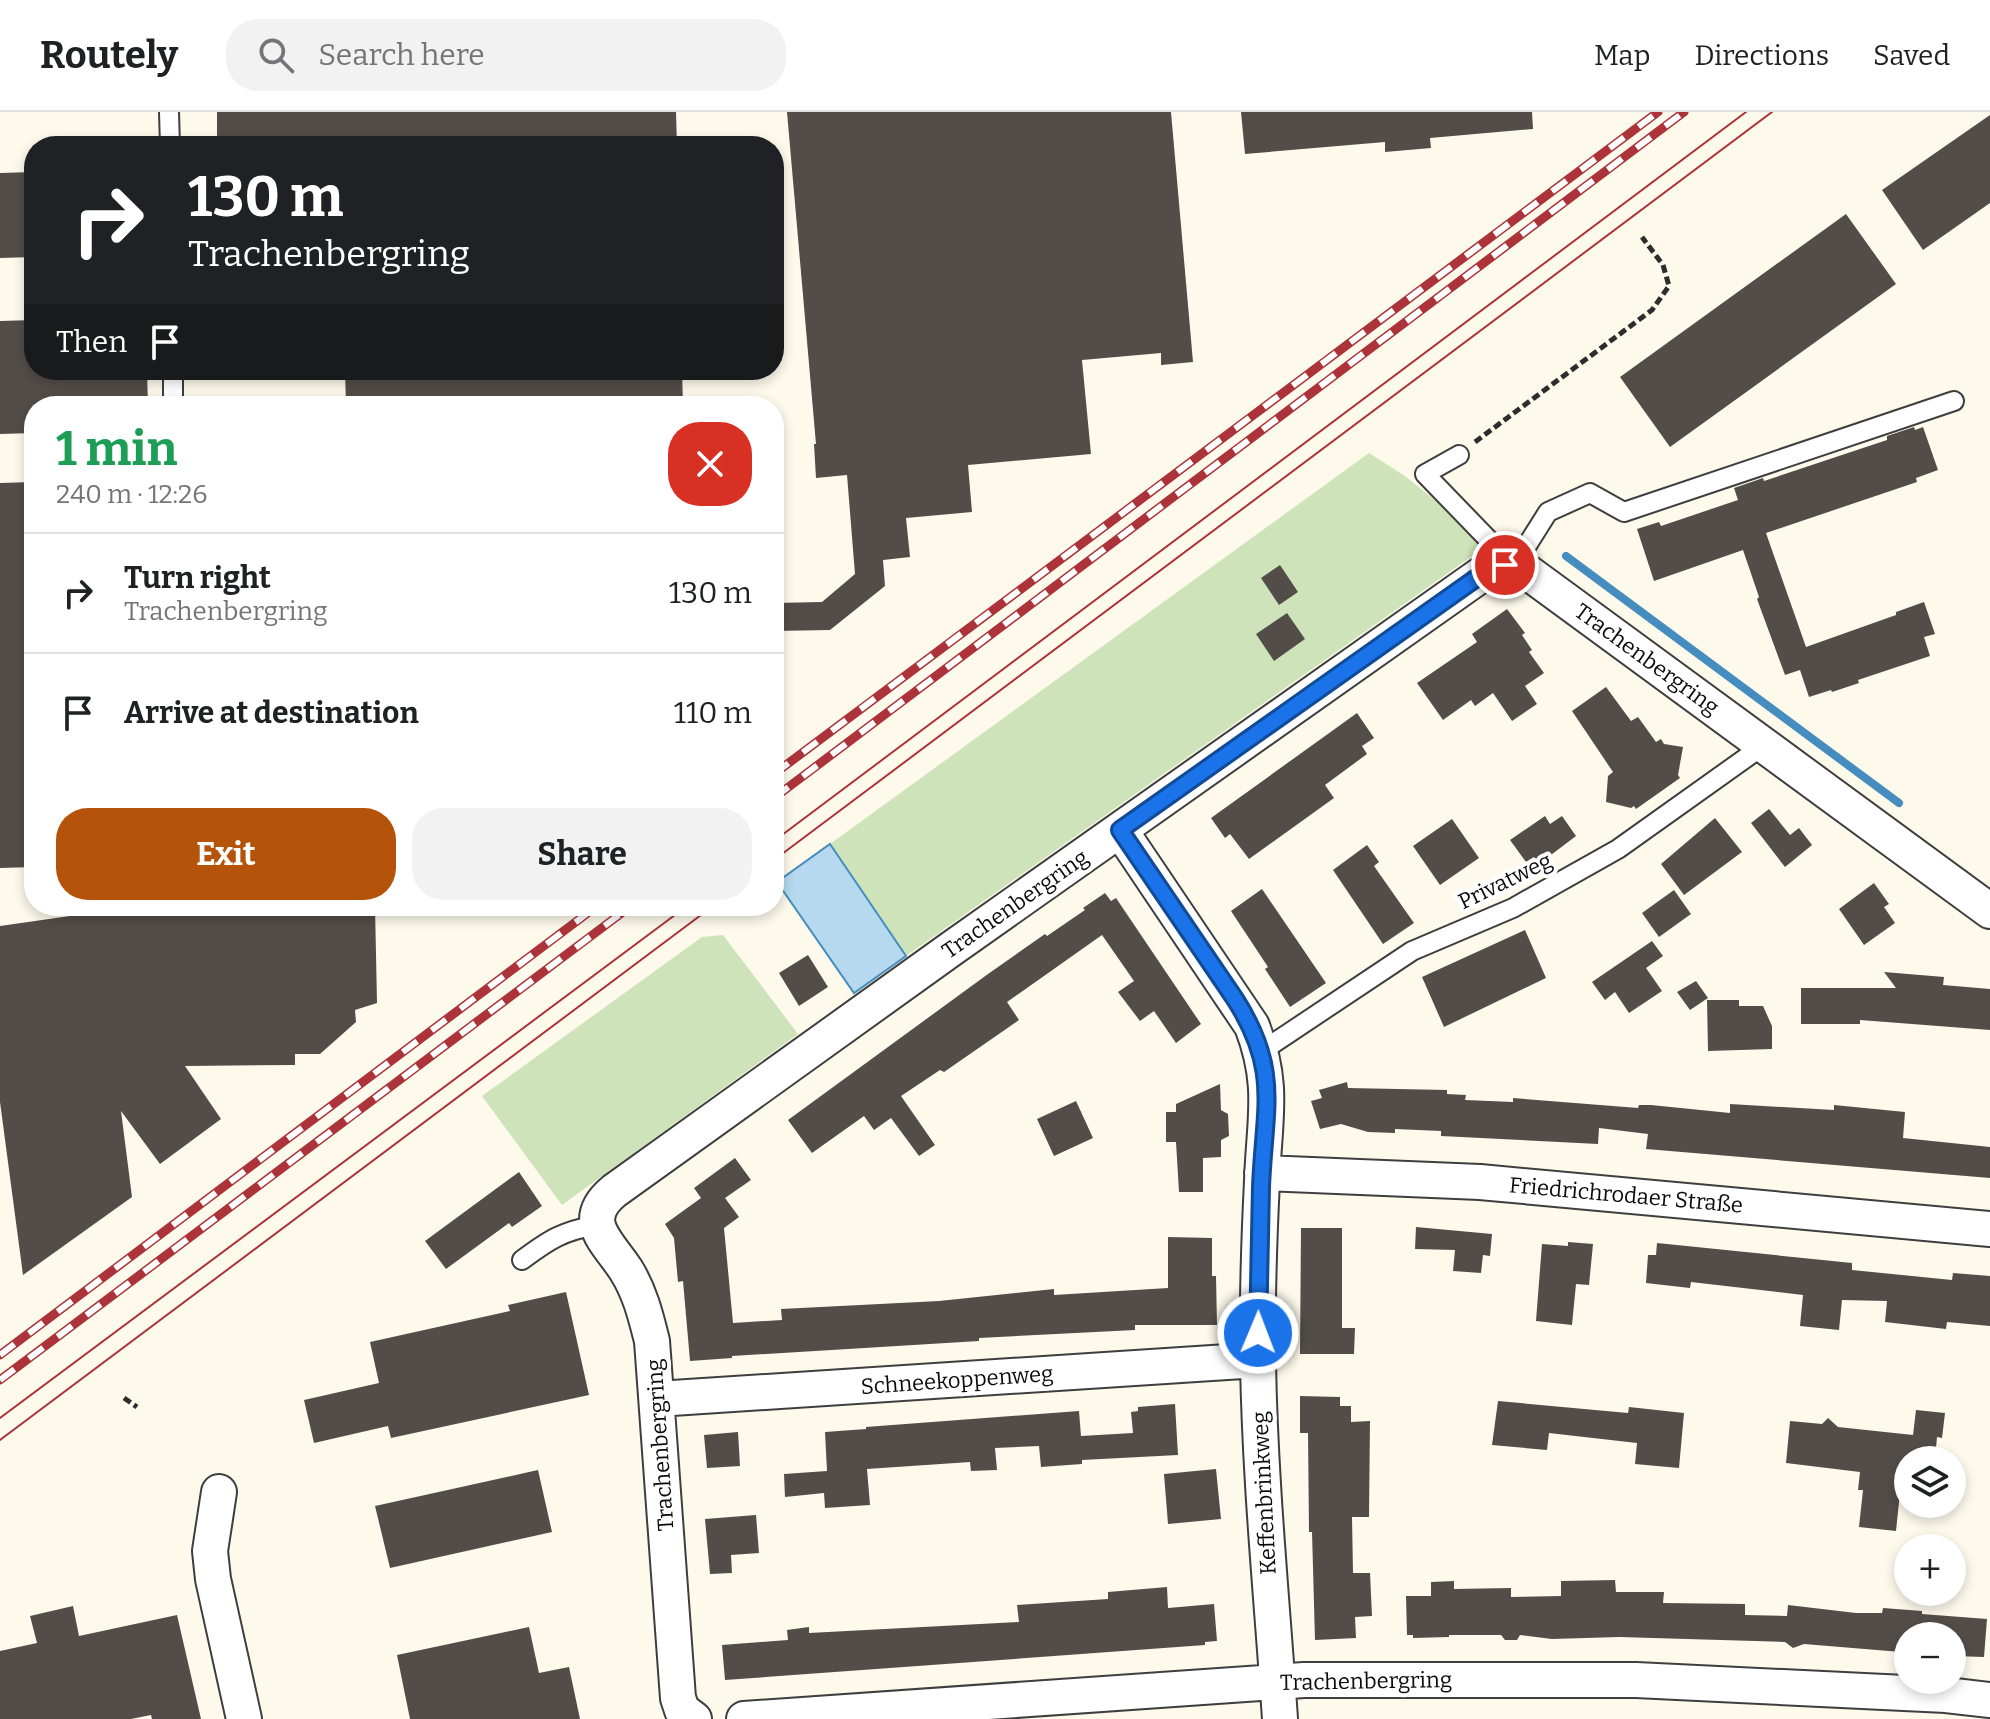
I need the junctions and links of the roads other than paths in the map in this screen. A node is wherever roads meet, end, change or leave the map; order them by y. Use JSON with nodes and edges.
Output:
{"nodes":[{"id":1,"x":169,"y":112,"type":"edge"},
{"id":2,"x":170,"y":136,"type":"edge"},
{"id":3,"x":1954,"y":401,"type":"dead end"},
{"id":4,"x":1459,"y":455,"type":"road end"},
{"id":5,"x":1514,"y":566,"type":"junction"},
{"id":6,"x":1764,"y":745,"type":"junction"},
{"id":7,"x":1120,"y":830,"type":"junction"},
{"id":8,"x":1990,"y":911,"type":"edge"},
{"id":9,"x":1262,"y":1051,"type":"junction"},
{"id":10,"x":1262,"y":1173,"type":"junction"},
{"id":11,"x":597,"y":1225,"type":"junction"},
{"id":12,"x":1990,"y":1229,"type":"edge"},
{"id":13,"x":522,"y":1260,"type":"dead end"},
{"id":14,"x":1258,"y":1360,"type":"junction"},
{"id":15,"x":657,"y":1399,"type":"junction"},
{"id":16,"x":219,"y":1492,"type":"dead end"},
{"id":17,"x":1277,"y":1682,"type":"junction"},
{"id":18,"x":1990,"y":1700,"type":"edge"},
{"id":19,"x":244,"y":1719,"type":"edge"},
{"id":20,"x":694,"y":1719,"type":"edge"},
{"id":21,"x":744,"y":1719,"type":"edge"},
{"id":22,"x":1280,"y":1719,"type":"edge"}],
"edges":[{"from":1,"to":2,"type":"lane"},
{"from":3,"to":5,"type":"lane"},
{"from":4,"to":5,"type":"lane"},
{"from":5,"to":6,"type":"street","name":"Trachenbergring"},
{"from":5,"to":7,"type":"street","name":"Trachenbergring"},
{"from":6,"to":8,"type":"street","name":"Trachenbergring"},
{"from":6,"to":9,"type":"lane","name":"Privatweg"},
{"from":7,"to":9,"type":"street","name":"Keffenbrinkweg"},
{"from":7,"to":11,"type":"street","name":"Trachenbergring"},
{"from":9,"to":10,"type":"street","name":"Keffenbrinkweg"},
{"from":10,"to":12,"type":"street","name":"Friedrichrodaer Straße"},
{"from":10,"to":14,"type":"street","name":"Keffenbrinkweg"},
{"from":11,"to":13,"type":"lane"},
{"from":11,"to":15,"type":"street","name":"Trachenbergring"},
{"from":14,"to":15,"type":"street","name":"Schneekoppenweg"},
{"from":14,"to":17,"type":"street","name":"Keffenbrinkweg"},
{"from":15,"to":20,"type":"street","name":"Trachenbergring"},
{"from":16,"to":19,"type":"street"},
{"from":17,"to":18,"type":"street","name":"Trachenbergring"},
{"from":17,"to":21,"type":"street","name":"Trachenbergring"},
{"from":17,"to":22,"type":"street","name":"Keffenbrinkweg"}]}
